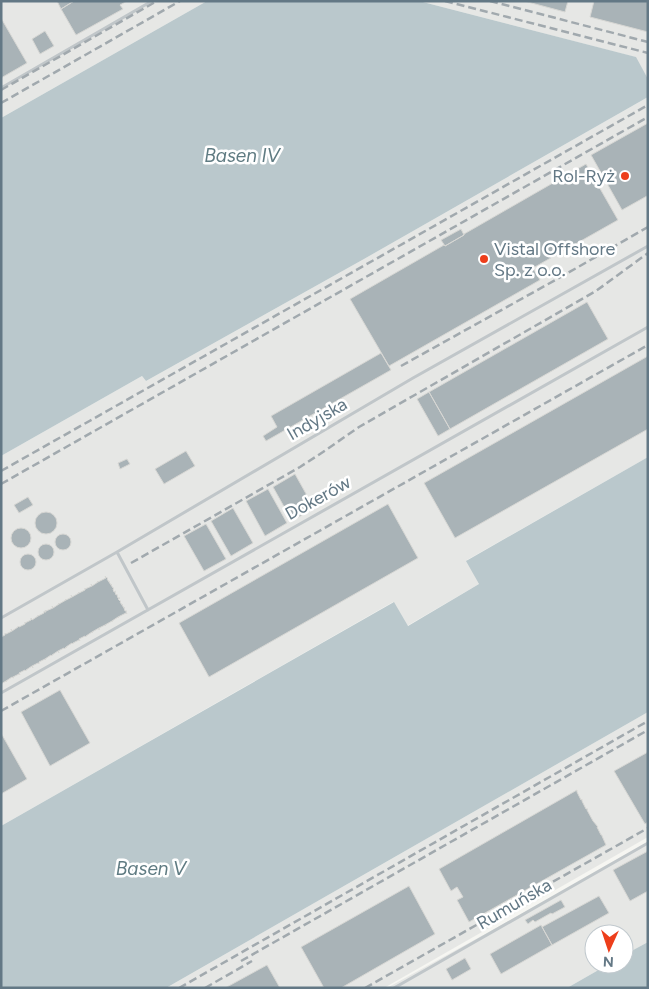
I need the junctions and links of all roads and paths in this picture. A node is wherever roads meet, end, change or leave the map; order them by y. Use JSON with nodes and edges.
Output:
{"nodes":[{"id":1,"x":152,"y":1,"type":"edge"},
{"id":2,"x":1,"y":88,"type":"edge"},
{"id":3,"x":648,"y":246,"type":"edge"},
{"id":4,"x":648,"y":328,"type":"edge"},
{"id":5,"x":116,"y":552,"type":"junction"},
{"id":6,"x":148,"y":610,"type":"junction"},
{"id":7,"x":1,"y":618,"type":"edge"},
{"id":8,"x":1,"y":693,"type":"edge"},
{"id":9,"x":648,"y":843,"type":"edge"},
{"id":10,"x":394,"y":988,"type":"edge"}],
"edges":[{"from":1,"to":2,"type":"lane"},
{"from":3,"to":5,"type":"lane","name":"Indyjska"},
{"from":4,"to":6,"type":"lane","name":"Dokerów"},
{"from":5,"to":6,"type":"lane"},
{"from":5,"to":7,"type":"lane","name":"Indyjska"},
{"from":6,"to":8,"type":"lane","name":"Dokerów"},
{"from":9,"to":10,"type":"lane","name":"Rumuńska"}]}
